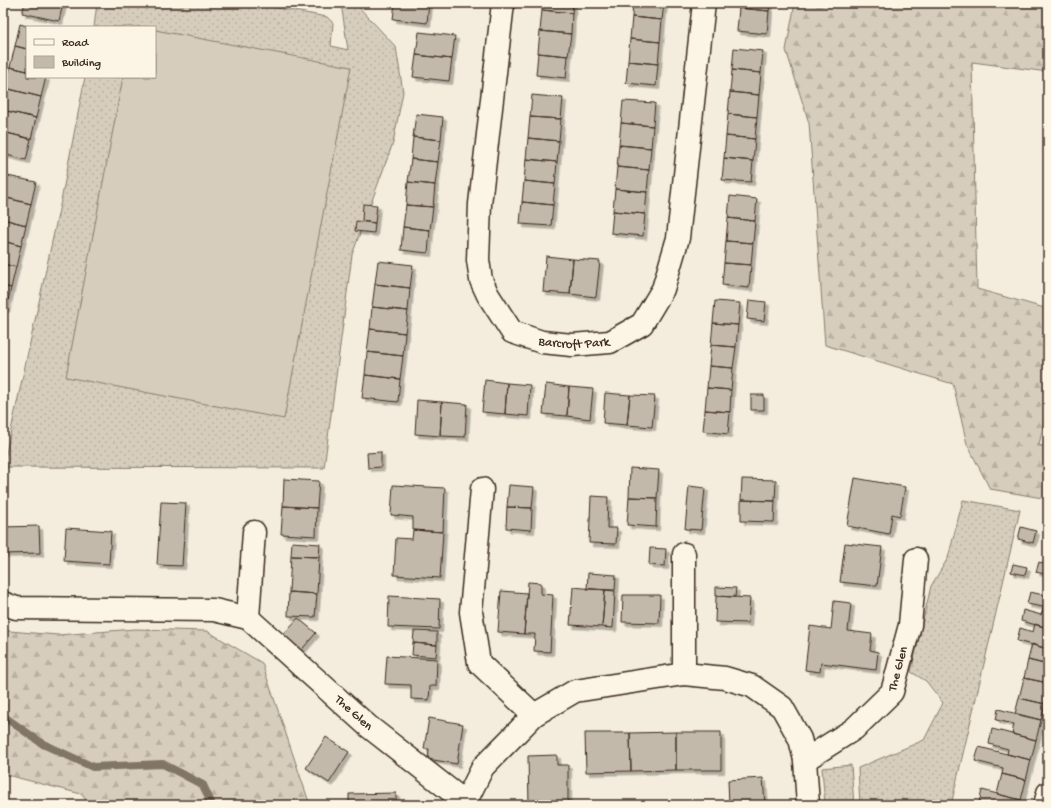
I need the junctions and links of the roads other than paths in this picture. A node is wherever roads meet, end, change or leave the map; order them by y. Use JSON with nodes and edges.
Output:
{"nodes":[{"id":1,"x":502,"y":3,"type":"edge"},
{"id":2,"x":704,"y":3,"type":"edge"},
{"id":3,"x":482,"y":489,"type":"dead end"},
{"id":4,"x":254,"y":532,"type":"dead end"},
{"id":5,"x":684,"y":554,"type":"dead end"},
{"id":6,"x":916,"y":559,"type":"dead end"},
{"id":7,"x":3,"y":603,"type":"edge"},
{"id":8,"x":248,"y":618,"type":"junction"},
{"id":9,"x":684,"y":674,"type":"junction"},
{"id":10,"x":534,"y":715,"type":"junction"},
{"id":11,"x":805,"y":760,"type":"junction"},
{"id":12,"x":1048,"y":793,"type":"edge"},
{"id":13,"x":465,"y":803,"type":"edge"},
{"id":14,"x":808,"y":805,"type":"edge"},
{"id":15,"x":1045,"y":805,"type":"edge"}],
"edges":[{"from":1,"to":2,"type":"street","name":"Barcroft Park"},
{"from":3,"to":10,"type":"street"},
{"from":4,"to":8,"type":"street"},
{"from":5,"to":9,"type":"street"},
{"from":6,"to":11,"type":"street","name":"The Glen"},
{"from":7,"to":8,"type":"street","name":"The Glen"},
{"from":8,"to":13,"type":"street","name":"The Glen"},
{"from":9,"to":10,"type":"street","name":"The Glen"},
{"from":9,"to":11,"type":"street","name":"The Glen"},
{"from":10,"to":13,"type":"street","name":"The Glen"},
{"from":11,"to":14,"type":"street","name":"The Glen"},
{"from":12,"to":15,"type":"street"}]}
